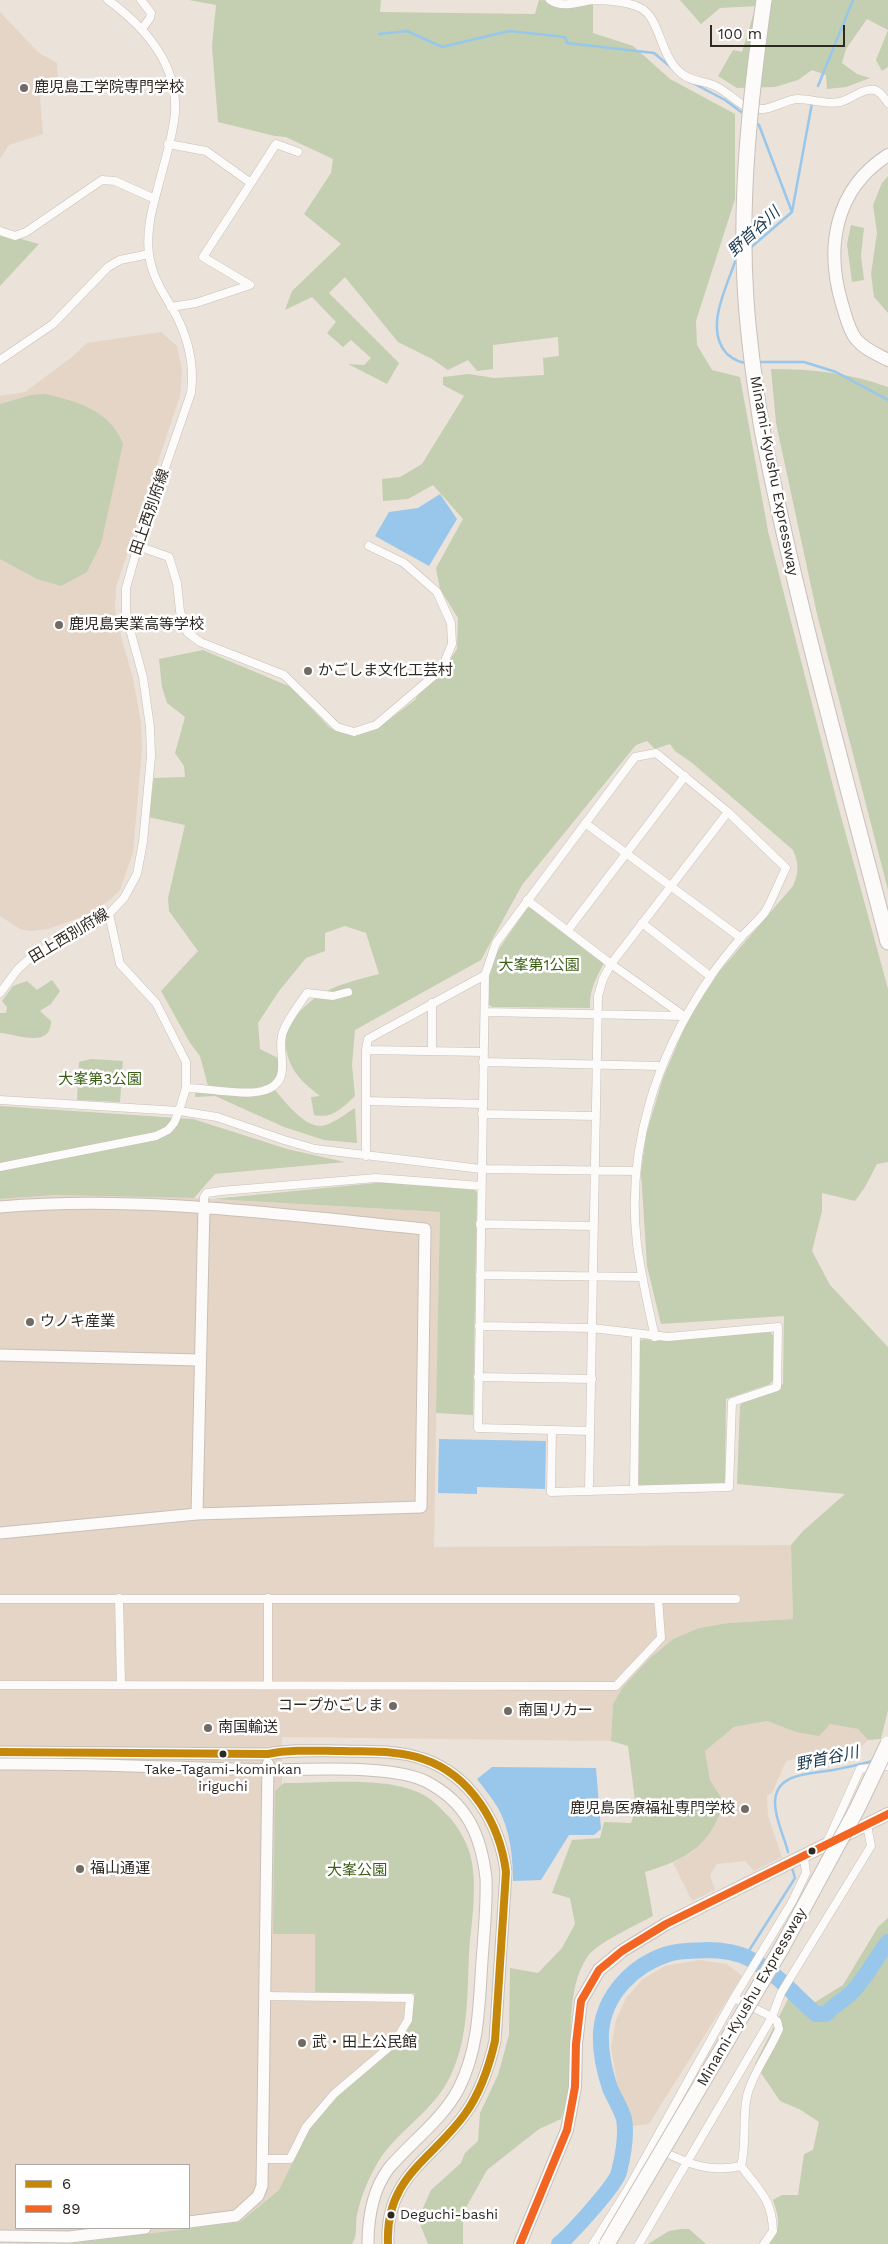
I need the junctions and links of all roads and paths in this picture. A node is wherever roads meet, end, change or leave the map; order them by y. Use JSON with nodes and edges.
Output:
{"nodes":[{"id":1,"x":108,"y":0,"type":"edge"},
{"id":2,"x":141,"y":0,"type":"edge"},
{"id":3,"x":550,"y":0,"type":"edge"},
{"id":4,"x":764,"y":0,"type":"edge"},
{"id":5,"x":142,"y":29,"type":"junction"},
{"id":6,"x":888,"y":103,"type":"edge"},
{"id":7,"x":168,"y":144,"type":"junction"},
{"id":8,"x":298,"y":152,"type":"dead end"},
{"id":9,"x":888,"y":154,"type":"edge"},
{"id":10,"x":252,"y":183,"type":"junction"},
{"id":11,"x":155,"y":199,"type":"junction"},
{"id":12,"x":0,"y":231,"type":"edge"},
{"id":13,"x":148,"y":254,"type":"junction"},
{"id":14,"x":171,"y":306,"type":"junction"},
{"id":15,"x":0,"y":360,"type":"edge"},
{"id":16,"x":888,"y":360,"type":"edge"},
{"id":17,"x":138,"y":546,"type":"junction"},
{"id":18,"x":369,"y":546,"type":"dead end"},
{"id":19,"x":685,"y":776,"type":"junction"},
{"id":20,"x":728,"y":812,"type":"junction"},
{"id":21,"x":586,"y":823,"type":"junction"},
{"id":22,"x":626,"y":854,"type":"junction"},
{"id":23,"x":671,"y":887,"type":"junction"},
{"id":24,"x":527,"y":900,"type":"junction"},
{"id":25,"x":109,"y":914,"type":"junction"},
{"id":26,"x":642,"y":923,"type":"junction"},
{"id":27,"x":568,"y":930,"type":"junction"},
{"id":28,"x":741,"y":938,"type":"junction"},
{"id":29,"x":888,"y":942,"type":"edge"},
{"id":30,"x":611,"y":964,"type":"junction"},
{"id":31,"x":486,"y":975,"type":"junction"},
{"id":32,"x":710,"y":976,"type":"junction"},
{"id":33,"x":348,"y":992,"type":"dead end"},
{"id":34,"x":0,"y":993,"type":"edge"},
{"id":35,"x":432,"y":1003,"type":"junction"},
{"id":36,"x":485,"y":1012,"type":"junction"},
{"id":37,"x":597,"y":1013,"type":"junction"},
{"id":38,"x":684,"y":1016,"type":"junction"},
{"id":39,"x":366,"y":1050,"type":"junction"},
{"id":40,"x":432,"y":1051,"type":"junction"},
{"id":41,"x":484,"y":1052,"type":"junction"},
{"id":42,"x":483,"y":1062,"type":"junction"},
{"id":43,"x":596,"y":1064,"type":"junction"},
{"id":44,"x":661,"y":1066,"type":"junction"},
{"id":45,"x":186,"y":1088,"type":"junction"},
{"id":46,"x":0,"y":1100,"type":"edge"},
{"id":47,"x":366,"y":1101,"type":"junction"},
{"id":48,"x":482,"y":1104,"type":"junction"},
{"id":49,"x":179,"y":1111,"type":"junction"},
{"id":50,"x":482,"y":1114,"type":"junction"},
{"id":51,"x":596,"y":1116,"type":"junction"},
{"id":52,"x":366,"y":1156,"type":"junction"},
{"id":53,"x":0,"y":1166,"type":"edge"},
{"id":54,"x":481,"y":1169,"type":"junction"},
{"id":55,"x":594,"y":1171,"type":"junction"},
{"id":56,"x":636,"y":1171,"type":"junction"},
{"id":57,"x":481,"y":1186,"type":"junction"},
{"id":58,"x":0,"y":1207,"type":"edge"},
{"id":59,"x":204,"y":1207,"type":"junction"},
{"id":60,"x":480,"y":1224,"type":"junction"},
{"id":61,"x":593,"y":1226,"type":"junction"},
{"id":62,"x":480,"y":1274,"type":"junction"},
{"id":63,"x":592,"y":1277,"type":"junction"},
{"id":64,"x":642,"y":1277,"type":"junction"},
{"id":65,"x":479,"y":1326,"type":"junction"},
{"id":66,"x":592,"y":1328,"type":"junction"},
{"id":67,"x":636,"y":1334,"type":"junction"},
{"id":68,"x":655,"y":1337,"type":"junction"},
{"id":69,"x":0,"y":1355,"type":"edge"},
{"id":70,"x":199,"y":1360,"type":"junction"},
{"id":71,"x":478,"y":1377,"type":"junction"},
{"id":72,"x":592,"y":1379,"type":"junction"},
{"id":73,"x":552,"y":1430,"type":"junction"},
{"id":74,"x":590,"y":1431,"type":"junction"},
{"id":75,"x":634,"y":1490,"type":"junction"},
{"id":76,"x":589,"y":1491,"type":"junction"},
{"id":77,"x":197,"y":1514,"type":"junction"},
{"id":78,"x":0,"y":1533,"type":"edge"},
{"id":79,"x":119,"y":1598,"type":"junction"},
{"id":80,"x":268,"y":1598,"type":"junction"},
{"id":81,"x":0,"y":1599,"type":"edge"},
{"id":82,"x":658,"y":1599,"type":"junction"},
{"id":83,"x":736,"y":1599,"type":"dead end"},
{"id":84,"x":268,"y":1684,"type":"junction"},
{"id":85,"x":0,"y":1685,"type":"edge"},
{"id":86,"x":121,"y":1685,"type":"junction"},
{"id":87,"x":888,"y":1744,"type":"edge"},
{"id":88,"x":0,"y":1752,"type":"edge"},
{"id":89,"x":268,"y":1754,"type":"junction"},
{"id":90,"x":0,"y":1764,"type":"edge"},
{"id":91,"x":888,"y":1766,"type":"edge"},
{"id":92,"x":268,"y":1770,"type":"junction"},
{"id":93,"x":888,"y":1814,"type":"edge"},
{"id":94,"x":867,"y":1825,"type":"junction"},
{"id":95,"x":826,"y":1845,"type":"junction"},
{"id":96,"x":804,"y":1856,"type":"junction"},
{"id":97,"x":264,"y":1996,"type":"junction"},
{"id":98,"x":734,"y":1998,"type":"junction"},
{"id":99,"x":772,"y":2017,"type":"junction"},
{"id":100,"x":652,"y":2146,"type":"junction"},
{"id":101,"x":263,"y":2159,"type":"junction"},
{"id":102,"x":685,"y":2163,"type":"junction"},
{"id":103,"x":740,"y":2166,"type":"junction"},
{"id":104,"x":190,"y":2222,"type":"edge"},
{"id":105,"x":137,"y":2229,"type":"edge"},
{"id":106,"x":0,"y":2236,"type":"edge"},
{"id":107,"x":368,"y":2244,"type":"edge"},
{"id":108,"x":388,"y":2244,"type":"edge"},
{"id":109,"x":520,"y":2244,"type":"edge"},
{"id":110,"x":593,"y":2244,"type":"edge"},
{"id":111,"x":607,"y":2244,"type":"edge"},
{"id":112,"x":639,"y":2244,"type":"edge"},
{"id":113,"x":764,"y":2244,"type":"edge"}],
"edges":[{"from":1,"to":5,"type":"street","name":"田上西別府線"},
{"from":2,"to":5,"type":"street"},
{"from":3,"to":6,"type":"street"},
{"from":4,"to":29,"type":"highway","name":"Minami-Kyushu Expressway","bridge":true},
{"from":5,"to":7,"type":"street","name":"田上西別府線"},
{"from":7,"to":10,"type":"street"},
{"from":7,"to":11,"type":"street","name":"田上西別府線"},
{"from":8,"to":10,"type":"street"},
{"from":9,"to":16,"type":"main road"},
{"from":10,"to":14,"type":"street"},
{"from":11,"to":12,"type":"street"},
{"from":11,"to":13,"type":"street","name":"田上西別府線"},
{"from":13,"to":14,"type":"street","name":"田上西別府線"},
{"from":13,"to":15,"type":"street"},
{"from":14,"to":17,"type":"street","name":"田上西別府線"},
{"from":17,"to":18,"type":"street"},
{"from":17,"to":25,"type":"street","name":"田上西別府線"},
{"from":19,"to":20,"type":"street"},
{"from":19,"to":21,"type":"street"},
{"from":19,"to":22,"type":"street"},
{"from":20,"to":23,"type":"street"},
{"from":20,"to":28,"type":"street"},
{"from":21,"to":22,"type":"street"},
{"from":21,"to":24,"type":"street"},
{"from":22,"to":23,"type":"street"},
{"from":22,"to":27,"type":"street"},
{"from":23,"to":26,"type":"street"},
{"from":23,"to":28,"type":"street"},
{"from":24,"to":27,"type":"street"},
{"from":24,"to":31,"type":"street"},
{"from":25,"to":34,"type":"street","name":"田上西別府線"},
{"from":25,"to":45,"type":"street"},
{"from":26,"to":30,"type":"street"},
{"from":26,"to":32,"type":"street"},
{"from":27,"to":30,"type":"street"},
{"from":28,"to":32,"type":"street"},
{"from":30,"to":37,"type":"street"},
{"from":30,"to":38,"type":"street"},
{"from":31,"to":35,"type":"street"},
{"from":31,"to":36,"type":"street"},
{"from":32,"to":38,"type":"street"},
{"from":33,"to":45,"type":"street"},
{"from":35,"to":39,"type":"street"},
{"from":35,"to":40,"type":"street"},
{"from":36,"to":37,"type":"street"},
{"from":36,"to":41,"type":"street"},
{"from":37,"to":38,"type":"street"},
{"from":37,"to":43,"type":"street"},
{"from":38,"to":44,"type":"street"},
{"from":39,"to":40,"type":"street"},
{"from":39,"to":47,"type":"street"},
{"from":40,"to":41,"type":"street"},
{"from":41,"to":42,"type":"street"},
{"from":42,"to":43,"type":"street"},
{"from":42,"to":48,"type":"street"},
{"from":43,"to":44,"type":"street"},
{"from":43,"to":51,"type":"street"},
{"from":44,"to":56,"type":"street"},
{"from":45,"to":49,"type":"street"},
{"from":46,"to":49,"type":"street"},
{"from":47,"to":48,"type":"street"},
{"from":47,"to":52,"type":"street"},
{"from":48,"to":50,"type":"street"},
{"from":49,"to":52,"type":"street"},
{"from":49,"to":53,"type":"street"},
{"from":50,"to":51,"type":"street"},
{"from":50,"to":54,"type":"street"},
{"from":51,"to":55,"type":"street"},
{"from":52,"to":54,"type":"street"},
{"from":54,"to":55,"type":"street"},
{"from":54,"to":57,"type":"street"},
{"from":55,"to":56,"type":"street"},
{"from":55,"to":61,"type":"street"},
{"from":56,"to":64,"type":"street"},
{"from":57,"to":59,"type":"street"},
{"from":57,"to":60,"type":"street"},
{"from":58,"to":59,"type":"street"},
{"from":59,"to":70,"type":"street"},
{"from":59,"to":77,"type":"street"},
{"from":60,"to":61,"type":"street"},
{"from":60,"to":62,"type":"street"},
{"from":61,"to":63,"type":"street"},
{"from":62,"to":63,"type":"street"},
{"from":62,"to":65,"type":"street"},
{"from":63,"to":64,"type":"street"},
{"from":63,"to":66,"type":"street"},
{"from":64,"to":68,"type":"street"},
{"from":65,"to":66,"type":"street"},
{"from":65,"to":71,"type":"street"},
{"from":66,"to":67,"type":"street"},
{"from":66,"to":72,"type":"street"},
{"from":67,"to":68,"type":"street"},
{"from":67,"to":75,"type":"street"},
{"from":68,"to":75,"type":"street"},
{"from":69,"to":70,"type":"street"},
{"from":70,"to":77,"type":"street"},
{"from":71,"to":72,"type":"street"},
{"from":71,"to":73,"type":"street"},
{"from":72,"to":74,"type":"street"},
{"from":73,"to":74,"type":"street"},
{"from":73,"to":76,"type":"street"},
{"from":74,"to":76,"type":"street"},
{"from":75,"to":76,"type":"street"},
{"from":77,"to":78,"type":"street"},
{"from":79,"to":80,"type":"street"},
{"from":79,"to":81,"type":"street"},
{"from":79,"to":86,"type":"street"},
{"from":80,"to":82,"type":"street"},
{"from":80,"to":84,"type":"street"},
{"from":82,"to":83,"type":"street"},
{"from":82,"to":84,"type":"street"},
{"from":84,"to":86,"type":"street"},
{"from":85,"to":86,"type":"street"},
{"from":87,"to":111,"type":"highway","name":"Minami-Kyushu Expressway","bridge":true},
{"from":88,"to":89,"type":"street"},
{"from":89,"to":92,"type":"street"},
{"from":89,"to":108,"type":"street"},
{"from":90,"to":92,"type":"street"},
{"from":91,"to":95,"type":"street"},
{"from":92,"to":97,"type":"street"},
{"from":92,"to":107,"type":"street"},
{"from":93,"to":94,"type":"main road"},
{"from":94,"to":95,"type":"main road"},
{"from":94,"to":99,"type":"street"},
{"from":95,"to":96,"type":"main road"},
{"from":96,"to":98,"type":"street"},
{"from":96,"to":109,"type":"main road"},
{"from":97,"to":101,"type":"street"},
{"from":97,"to":101,"type":"street"},
{"from":98,"to":99,"type":"street"},
{"from":98,"to":100,"type":"street"},
{"from":99,"to":102,"type":"street"},
{"from":99,"to":103,"type":"street"},
{"from":100,"to":102,"type":"street"},
{"from":100,"to":110,"type":"street"},
{"from":101,"to":104,"type":"street"},
{"from":102,"to":103,"type":"street"},
{"from":102,"to":112,"type":"street"},
{"from":103,"to":113,"type":"street"},
{"from":105,"to":106,"type":"street"}]}
